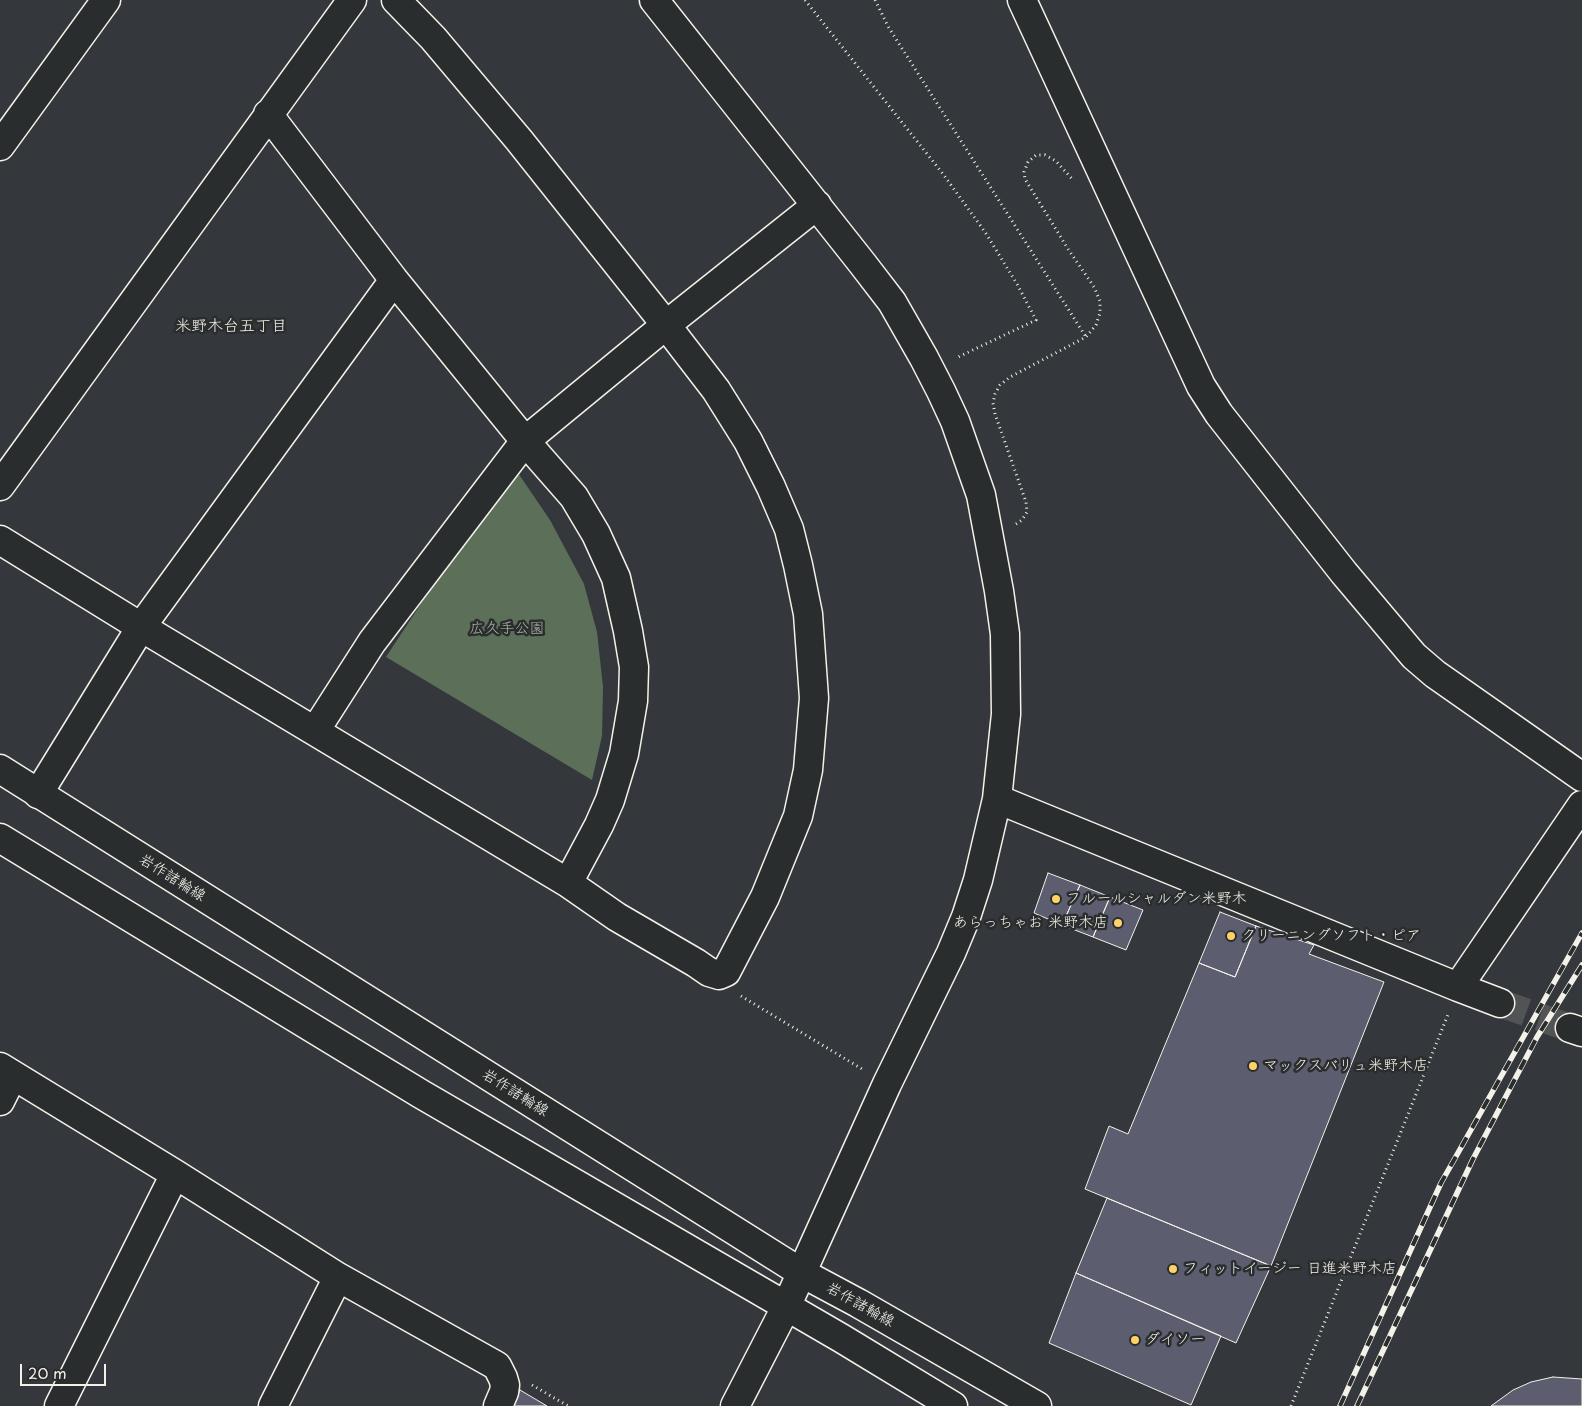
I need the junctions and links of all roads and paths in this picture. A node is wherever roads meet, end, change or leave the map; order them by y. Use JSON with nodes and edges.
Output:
{"nodes":[{"id":1,"x":106,"y":0,"type":"edge"},
{"id":2,"x":352,"y":0,"type":"edge"},
{"id":3,"x":396,"y":0,"type":"edge"},
{"id":4,"x":654,"y":0,"type":"edge"},
{"id":5,"x":805,"y":0,"type":"edge"},
{"id":6,"x":875,"y":0,"type":"edge"},
{"id":7,"x":1022,"y":0,"type":"edge"},
{"id":8,"x":268,"y":114,"type":"junction"},
{"id":9,"x":0,"y":146,"type":"edge"},
{"id":10,"x":1108,"y":187,"type":"junction"},
{"id":11,"x":817,"y":206,"type":"junction"},
{"id":12,"x":394,"y":280,"type":"junction"},
{"id":13,"x":666,"y":325,"type":"junction"},
{"id":14,"x":1086,"y":337,"type":"junction"},
{"id":15,"x":930,"y":370,"type":"junction"},
{"id":16,"x":525,"y":441,"type":"junction"},
{"id":17,"x":0,"y":486,"type":"edge"},
{"id":18,"x":988,"y":531,"type":"junction"},
{"id":19,"x":0,"y":540,"type":"edge"},
{"id":20,"x":141,"y":627,"type":"junction"},
{"id":21,"x":315,"y":731,"type":"junction"},
{"id":22,"x":0,"y":769,"type":"edge"},
{"id":23,"x":1582,"y":777,"type":"edge"},
{"id":24,"x":38,"y":794,"type":"junction"},
{"id":25,"x":997,"y":799,"type":"junction"},
{"id":26,"x":1582,"y":805,"type":"edge"},
{"id":27,"x":3,"y":846,"type":"edge"},
{"id":28,"x":568,"y":882,"type":"junction"},
{"id":29,"x":709,"y":972,"type":"junction"},
{"id":30,"x":1458,"y":987,"type":"junction"},
{"id":31,"x":1500,"y":1002,"type":"tunnel mouth"},
{"id":32,"x":6,"y":1071,"type":"edge"},
{"id":33,"x":887,"y":1084,"type":"junction"},
{"id":34,"x":0,"y":1101,"type":"edge"},
{"id":35,"x":175,"y":1174,"type":"junction"},
{"id":36,"x":802,"y":1273,"type":"junction"},
{"id":37,"x":338,"y":1277,"type":"junction"},
{"id":38,"x":786,"y":1306,"type":"junction"},
{"id":39,"x":504,"y":1378,"type":"junction"},
{"id":40,"x":59,"y":1406,"type":"edge"},
{"id":41,"x":273,"y":1406,"type":"edge"},
{"id":42,"x":498,"y":1406,"type":"edge"},
{"id":43,"x":568,"y":1406,"type":"edge"},
{"id":44,"x":735,"y":1406,"type":"edge"},
{"id":45,"x":953,"y":1406,"type":"edge"},
{"id":46,"x":1037,"y":1406,"type":"edge"},
{"id":47,"x":1291,"y":1406,"type":"edge"}],
"edges":[{"from":1,"to":9,"type":"street"},
{"from":2,"to":8,"type":"street"},
{"from":3,"to":13,"type":"street"},
{"from":4,"to":11,"type":"street"},
{"from":5,"to":15,"type":"path"},
{"from":6,"to":14,"type":"path"},
{"from":7,"to":10,"type":"street"},
{"from":8,"to":12,"type":"street"},
{"from":8,"to":17,"type":"street"},
{"from":10,"to":14,"type":"path"},
{"from":10,"to":23,"type":"street"},
{"from":11,"to":13,"type":"street"},
{"from":11,"to":15,"type":"street"},
{"from":12,"to":16,"type":"street"},
{"from":12,"to":20,"type":"street"},
{"from":13,"to":16,"type":"street"},
{"from":13,"to":29,"type":"street"},
{"from":14,"to":18,"type":"path"},
{"from":15,"to":18,"type":"street"},
{"from":16,"to":21,"type":"street"},
{"from":16,"to":28,"type":"street"},
{"from":18,"to":25,"type":"street"},
{"from":19,"to":20,"type":"street"},
{"from":20,"to":21,"type":"street"},
{"from":20,"to":24,"type":"street"},
{"from":21,"to":28,"type":"street"},
{"from":22,"to":24,"type":"street","name":"岩作諸輪線"},
{"from":24,"to":36,"type":"street","name":"岩作諸輪線"},
{"from":25,"to":30,"type":"street"},
{"from":25,"to":33,"type":"street"},
{"from":26,"to":30,"type":"street"},
{"from":27,"to":38,"type":"street"},
{"from":28,"to":29,"type":"street"},
{"from":29,"to":33,"type":"path"},
{"from":30,"to":31,"type":"street"},
{"from":30,"to":47,"type":"path"},
{"from":32,"to":34,"type":"street"},
{"from":32,"to":35,"type":"street"},
{"from":33,"to":36,"type":"street"},
{"from":35,"to":37,"type":"street"},
{"from":35,"to":40,"type":"street"},
{"from":36,"to":38,"type":"street"},
{"from":36,"to":46,"type":"street","name":"岩作諸輪線"},
{"from":37,"to":39,"type":"street"},
{"from":37,"to":41,"type":"street"},
{"from":38,"to":44,"type":"street"},
{"from":38,"to":45,"type":"street"},
{"from":39,"to":42,"type":"street"},
{"from":39,"to":43,"type":"path"}]}
